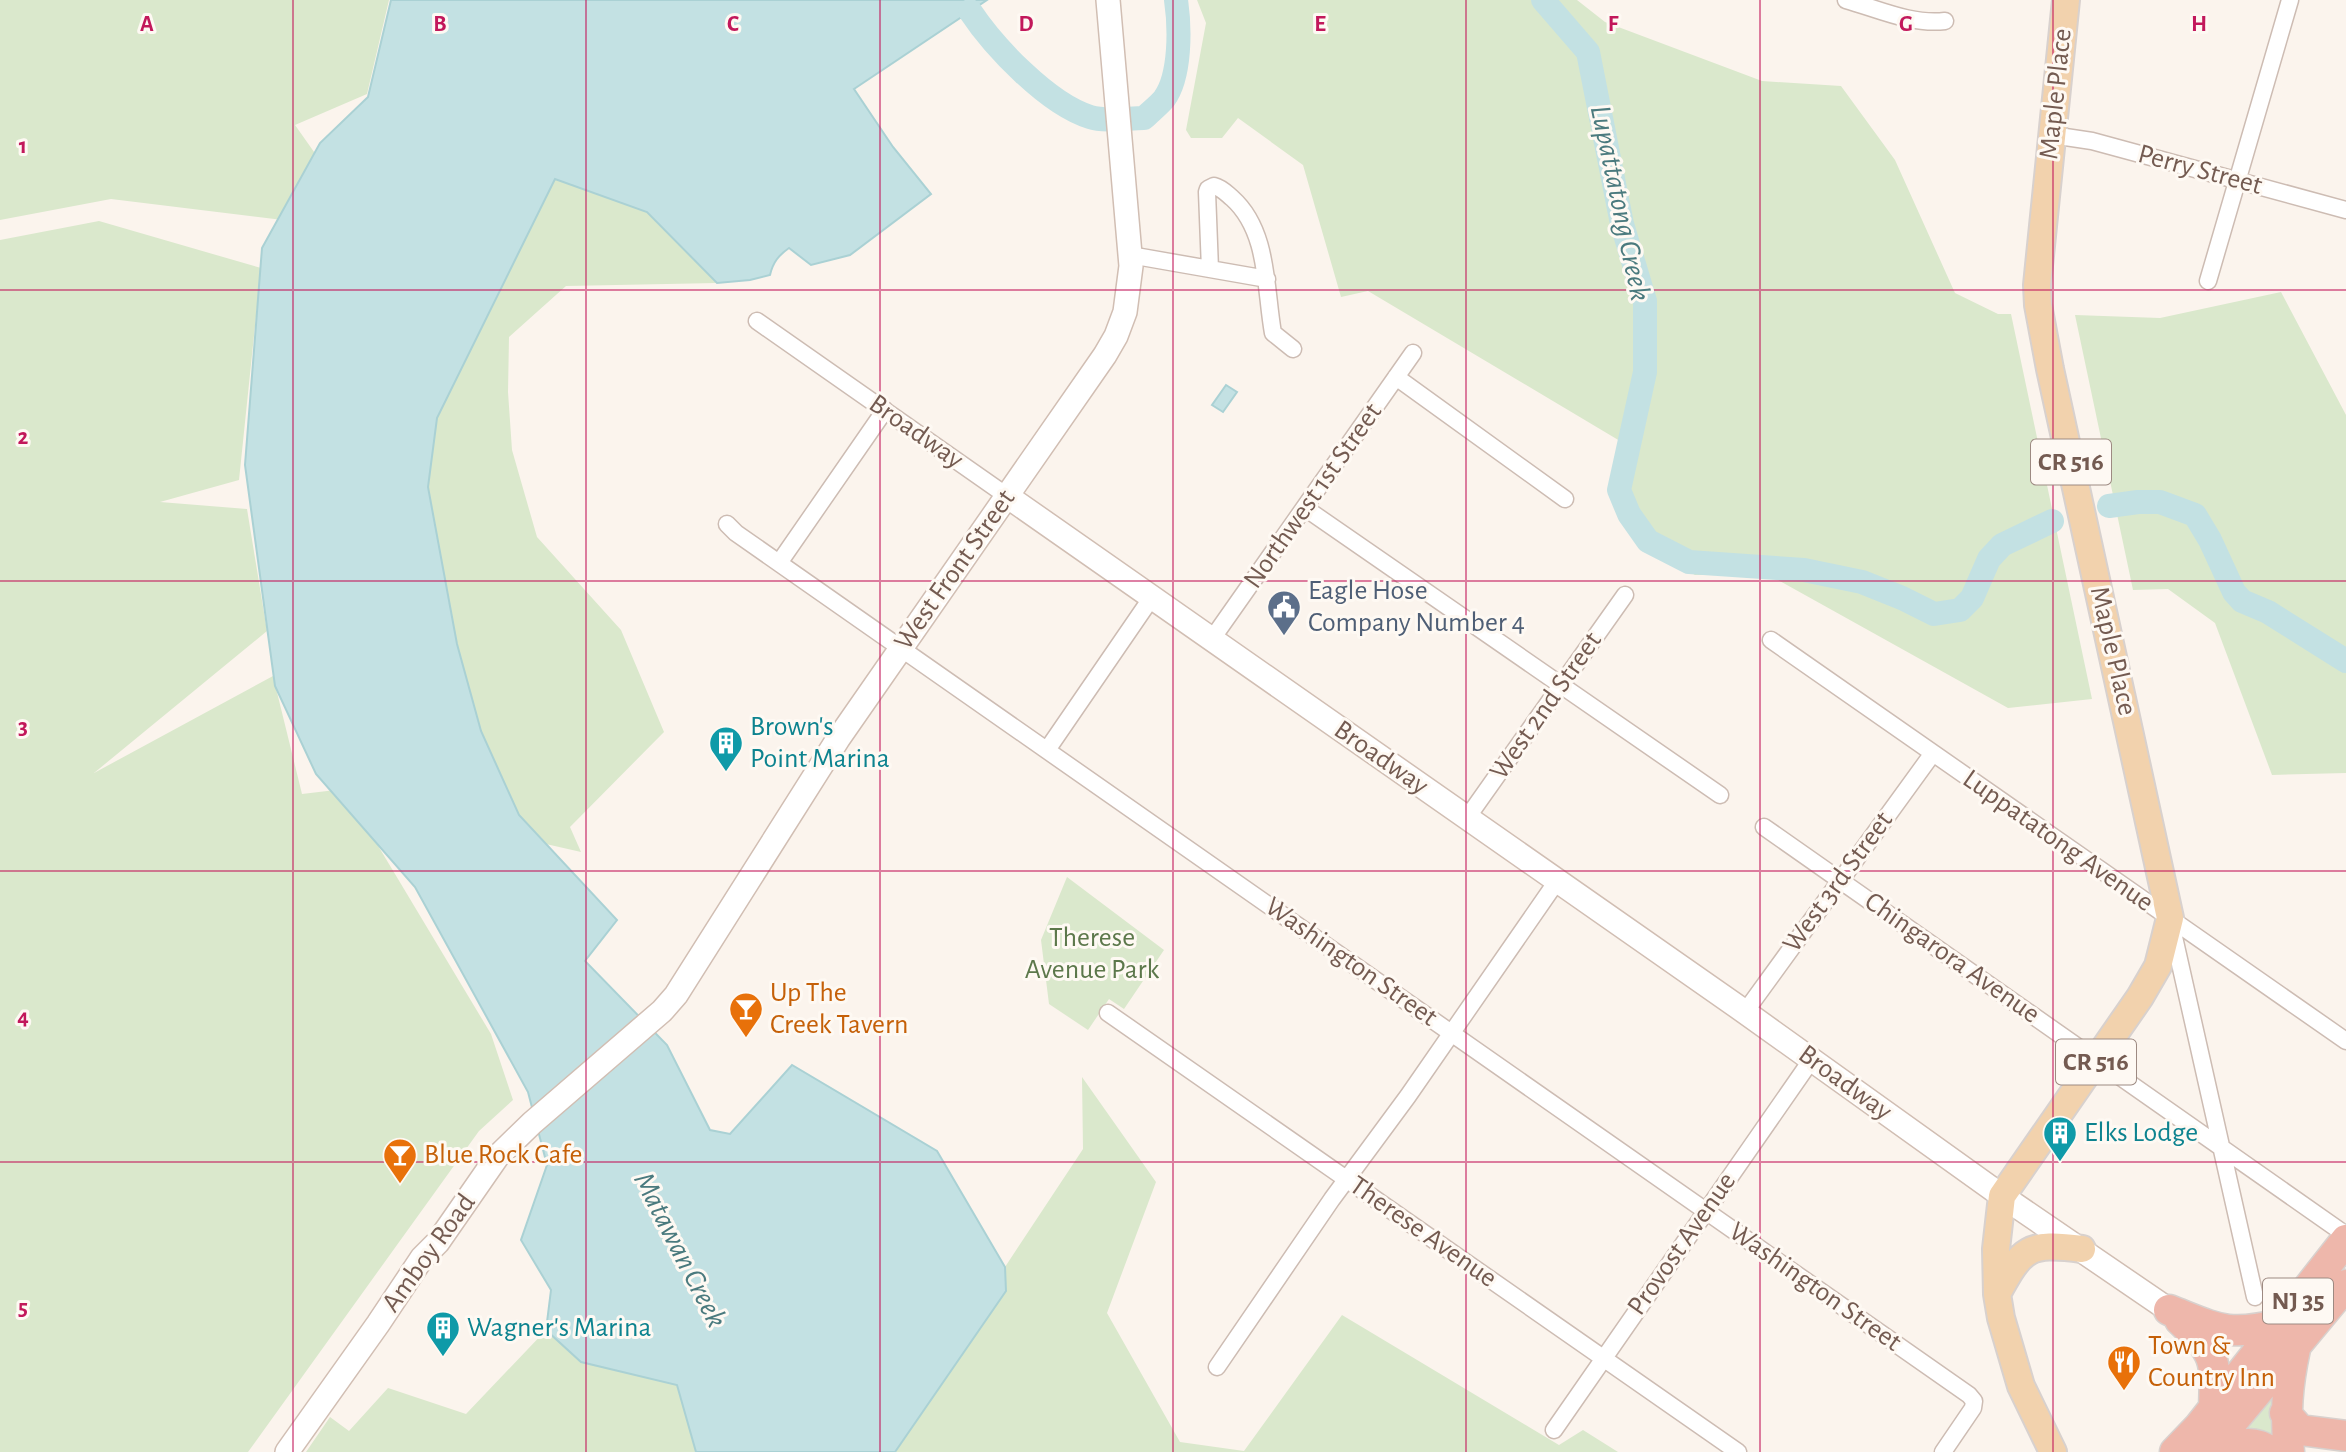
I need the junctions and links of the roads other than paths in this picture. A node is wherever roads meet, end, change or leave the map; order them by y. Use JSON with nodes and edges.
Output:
{"nodes":[{"id":1,"x":1108,"y":0,"type":"edge"},
{"id":2,"x":1846,"y":0,"type":"edge"},
{"id":3,"x":2066,"y":0,"type":"edge"},
{"id":4,"x":2290,"y":0,"type":"edge"},
{"id":5,"x":1945,"y":20,"type":"dead end"},
{"id":6,"x":2052,"y":135,"type":"junction"},
{"id":7,"x":2238,"y":180,"type":"junction"},
{"id":8,"x":2346,"y":210,"type":"edge"},
{"id":9,"x":1130,"y":254,"type":"junction"},
{"id":10,"x":1210,"y":269,"type":"junction"},
{"id":11,"x":1267,"y":279,"type":"junction"},
{"id":12,"x":2208,"y":281,"type":"dead end"},
{"id":13,"x":758,"y":321,"type":"dead end"},
{"id":14,"x":1293,"y":349,"type":"dead end"},
{"id":15,"x":1413,"y":353,"type":"dead end"},
{"id":16,"x":1396,"y":377,"type":"junction"},
{"id":17,"x":885,"y":410,"type":"junction"},
{"id":18,"x":1007,"y":496,"type":"junction"},
{"id":19,"x":1565,"y":499,"type":"dead end"},
{"id":20,"x":1304,"y":508,"type":"junction"},
{"id":21,"x":727,"y":524,"type":"dead end"},
{"id":22,"x":779,"y":563,"type":"junction"},
{"id":23,"x":1625,"y":594,"type":"dead end"},
{"id":24,"x":1152,"y":597,"type":"junction"},
{"id":25,"x":1213,"y":639,"type":"junction"},
{"id":26,"x":1771,"y":640,"type":"dead end"},
{"id":27,"x":900,"y":648,"type":"junction"},
{"id":28,"x":1561,"y":684,"type":"junction"},
{"id":29,"x":1047,"y":750,"type":"junction"},
{"id":30,"x":1933,"y":753,"type":"junction"},
{"id":31,"x":1720,"y":795,"type":"dead end"},
{"id":32,"x":1467,"y":818,"type":"junction"},
{"id":33,"x":1764,"y":827,"type":"dead end"},
{"id":34,"x":1839,"y":879,"type":"junction"},
{"id":35,"x":1557,"y":881,"type":"junction"},
{"id":36,"x":2170,"y":918,"type":"junction"},
{"id":37,"x":1745,"y":1012,"type":"junction"},
{"id":38,"x":1108,"y":1013,"type":"dead end"},
{"id":39,"x":1451,"y":1032,"type":"junction"},
{"id":40,"x":2346,"y":1041,"type":"edge"},
{"id":41,"x":1812,"y":1059,"type":"junction"},
{"id":42,"x":2098,"y":1060,"type":"junction"},
{"id":43,"x":592,"y":1073,"type":"joint"},
{"id":44,"x":2219,"y":1145,"type":"junction"},
{"id":45,"x":1347,"y":1180,"type":"junction"},
{"id":46,"x":2002,"y":1196,"type":"junction"},
{"id":47,"x":1706,"y":1210,"type":"junction"},
{"id":48,"x":2346,"y":1237,"type":"edge"},
{"id":49,"x":2082,"y":1249,"type":"junction"},
{"id":50,"x":2346,"y":1285,"type":"edge"},
{"id":51,"x":1997,"y":1294,"type":"junction"},
{"id":52,"x":2255,"y":1297,"type":"dead end"},
{"id":53,"x":2169,"y":1310,"type":"junction"},
{"id":54,"x":2288,"y":1336,"type":"junction"},
{"id":55,"x":1602,"y":1358,"type":"junction"},
{"id":56,"x":1217,"y":1367,"type":"dead end"},
{"id":57,"x":2214,"y":1408,"type":"junction"},
{"id":58,"x":2285,"y":1413,"type":"junction"},
{"id":59,"x":1554,"y":1430,"type":"dead end"},
{"id":60,"x":2346,"y":1436,"type":"edge"},
{"id":61,"x":286,"y":1452,"type":"edge"},
{"id":62,"x":1738,"y":1452,"type":"edge"},
{"id":63,"x":1944,"y":1452,"type":"edge"},
{"id":64,"x":2053,"y":1452,"type":"edge"},
{"id":65,"x":2175,"y":1452,"type":"edge"},
{"id":66,"x":2207,"y":1452,"type":"edge"},
{"id":67,"x":2220,"y":1452,"type":"edge"},
{"id":68,"x":2271,"y":1452,"type":"edge"},
{"id":69,"x":2289,"y":1452,"type":"edge"}],
"edges":[{"from":1,"to":9,"type":"main road","name":"West Front Street"},
{"from":2,"to":5,"type":"street"},
{"from":3,"to":6,"type":"main road","name":"Maple Place","number":"CR 516"},
{"from":4,"to":7,"type":"street"},
{"from":6,"to":7,"type":"street","name":"Perry Street"},
{"from":6,"to":36,"type":"main road","name":"Maple Place","number":"CR 516"},
{"from":7,"to":8,"type":"street","name":"Perry Street"},
{"from":7,"to":12,"type":"street"},
{"from":9,"to":10,"type":"street"},
{"from":9,"to":18,"type":"main road","name":"West Front Street"},
{"from":10,"to":11,"type":"street"},
{"from":10,"to":11,"type":"street"},
{"from":11,"to":14,"type":"street"},
{"from":13,"to":17,"type":"street","name":"Broadway"},
{"from":15,"to":16,"type":"street","name":"Northwest 1st Street"},
{"from":16,"to":19,"type":"street"},
{"from":16,"to":20,"type":"street","name":"Northwest 1st Street"},
{"from":17,"to":18,"type":"street","name":"Broadway"},
{"from":17,"to":22,"type":"street"},
{"from":18,"to":24,"type":"main road","name":"Broadway"},
{"from":18,"to":27,"type":"main road","name":"West Front Street"},
{"from":20,"to":25,"type":"street","name":"Northwest 1st Street"},
{"from":20,"to":28,"type":"street"},
{"from":21,"to":22,"type":"street","name":"Washington Street"},
{"from":22,"to":27,"type":"street","name":"Washington Street"},
{"from":23,"to":28,"type":"street","name":"West 2nd Street"},
{"from":24,"to":25,"type":"main road","name":"Broadway"},
{"from":24,"to":29,"type":"street"},
{"from":25,"to":32,"type":"main road","name":"Broadway"},
{"from":26,"to":30,"type":"street","name":"Luppatatong Avenue"},
{"from":27,"to":29,"type":"street","name":"Washington Street"},
{"from":27,"to":43,"type":"main road","name":"West Front Street"},
{"from":28,"to":31,"type":"street"},
{"from":28,"to":32,"type":"street","name":"West 2nd Street"},
{"from":29,"to":39,"type":"street","name":"Washington Street"},
{"from":30,"to":34,"type":"street","name":"West 3rd Street"},
{"from":30,"to":36,"type":"street","name":"Luppatatong Avenue"},
{"from":32,"to":35,"type":"main road","name":"Broadway"},
{"from":33,"to":34,"type":"street","name":"Chingarora Avenue"},
{"from":34,"to":37,"type":"street","name":"West 3rd Street"},
{"from":34,"to":42,"type":"street","name":"Chingarora Avenue"},
{"from":35,"to":37,"type":"main road","name":"Broadway"},
{"from":35,"to":39,"type":"street"},
{"from":36,"to":40,"type":"street","name":"Luppatatong Avenue"},
{"from":36,"to":42,"type":"main road","number":"CR 516"},
{"from":36,"to":44,"type":"street","name":"Maple Place"},
{"from":37,"to":41,"type":"main road","name":"Broadway"},
{"from":38,"to":45,"type":"street","name":"Therese Avenue"},
{"from":39,"to":45,"type":"street"},
{"from":39,"to":47,"type":"street","name":"Washington Street"},
{"from":41,"to":46,"type":"main road","name":"Broadway"},
{"from":41,"to":47,"type":"street","name":"Provost Avenue"},
{"from":42,"to":44,"type":"street","name":"Chingarora Avenue"},
{"from":42,"to":46,"type":"main road","number":"CR 516"},
{"from":43,"to":61,"type":"main road","name":"Amboy Road"},
{"from":44,"to":48,"type":"street","name":"Chingarora Avenue"},
{"from":44,"to":52,"type":"street","name":"Maple Place"},
{"from":45,"to":55,"type":"street","name":"Therese Avenue"},
{"from":45,"to":56,"type":"street"},
{"from":46,"to":49,"type":"main road","name":"Broadway"},
{"from":46,"to":51,"type":"main road","number":"CR 516"},
{"from":47,"to":55,"type":"street","name":"Provost Avenue"},
{"from":47,"to":63,"type":"street","name":"Washington Street"},
{"from":48,"to":54,"type":"highway","number":"NJ 35"},
{"from":49,"to":51,"type":"main road"},
{"from":49,"to":53,"type":"main road","name":"Broadway"},
{"from":50,"to":54,"type":"highway","number":"NJ 35"},
{"from":51,"to":64,"type":"main road","number":"CR 516"},
{"from":53,"to":54,"type":"highway"},
{"from":53,"to":57,"type":"highway"},
{"from":54,"to":57,"type":"highway","number":"NJ 35"},
{"from":54,"to":58,"type":"highway"},
{"from":54,"to":66,"type":"highway","number":"NJ 35"},
{"from":55,"to":59,"type":"street","name":"Provost Avenue"},
{"from":55,"to":62,"type":"street","name":"Therese Avenue"},
{"from":57,"to":65,"type":"highway","number":"NJ 35"},
{"from":58,"to":60,"type":"highway"},
{"from":58,"to":69,"type":"highway"},
{"from":67,"to":68,"type":"highway"}]}
